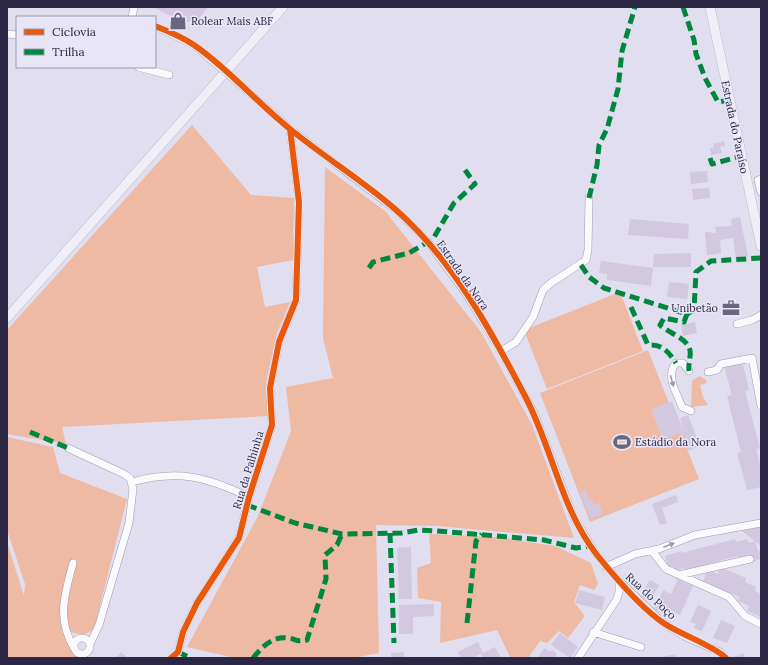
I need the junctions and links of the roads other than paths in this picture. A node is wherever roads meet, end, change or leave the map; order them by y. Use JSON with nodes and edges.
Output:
{"nodes":[{"id":1,"x":283,"y":7,"type":"edge"},
{"id":2,"x":290,"y":7,"type":"edge"},
{"id":3,"x":710,"y":7,"type":"edge"},
{"id":4,"x":156,"y":26,"type":"edge"},
{"id":5,"x":142,"y":68,"type":"edge"},
{"id":6,"x":169,"y":75,"type":"dead end"},
{"id":7,"x":209,"y":92,"type":"junction"},
{"id":8,"x":290,"y":129,"type":"junction"},
{"id":9,"x":761,"y":179,"type":"edge"},
{"id":10,"x":761,"y":192,"type":"edge"},
{"id":11,"x":589,"y":198,"type":"dead end"},
{"id":12,"x":757,"y":207,"type":"edge"},
{"id":13,"x":759,"y":229,"type":"edge"},
{"id":14,"x":761,"y":246,"type":"edge"},
{"id":15,"x":761,"y":315,"type":"edge"},
{"id":16,"x":7,"y":318,"type":"edge"},
{"id":17,"x":752,"y":320,"type":"junction"},
{"id":18,"x":761,"y":322,"type":"edge"},
{"id":19,"x":737,"y":324,"type":"dead end"},
{"id":20,"x":501,"y":351,"type":"junction"},
{"id":21,"x":689,"y":371,"type":"dead end"},
{"id":22,"x":708,"y":372,"type":"dead end"},
{"id":23,"x":761,"y":406,"type":"edge"},
{"id":24,"x":691,"y":411,"type":"dead end"},
{"id":25,"x":68,"y":448,"type":"dead end"},
{"id":26,"x":132,"y":482,"type":"junction"},
{"id":27,"x":249,"y":497,"type":"junction"},
{"id":28,"x":761,"y":523,"type":"edge"},
{"id":29,"x":652,"y":551,"type":"junction"},
{"id":30,"x":750,"y":559,"type":"dead end"},
{"id":31,"x":73,"y":563,"type":"dead end"},
{"id":32,"x":606,"y":567,"type":"junction"},
{"id":33,"x":697,"y":570,"type":"junction"},
{"id":34,"x":679,"y":575,"type":"junction"},
{"id":35,"x":619,"y":581,"type":"junction"},
{"id":36,"x":696,"y":582,"type":"junction"},
{"id":37,"x":634,"y":596,"type":"junction"},
{"id":38,"x":617,"y":599,"type":"junction"},
{"id":39,"x":761,"y":624,"type":"edge"},
{"id":40,"x":65,"y":630,"type":"junction"},
{"id":41,"x":96,"y":632,"type":"junction"},
{"id":42,"x":593,"y":632,"type":"junction"},
{"id":43,"x":82,"y":638,"type":"junction"},
{"id":44,"x":90,"y":644,"type":"junction"},
{"id":45,"x":641,"y":647,"type":"dead end"},
{"id":46,"x":74,"y":650,"type":"junction"},
{"id":47,"x":88,"y":655,"type":"edge"},
{"id":48,"x":80,"y":658,"type":"edge"},
{"id":49,"x":171,"y":658,"type":"edge"},
{"id":50,"x":578,"y":658,"type":"edge"},
{"id":51,"x":726,"y":658,"type":"edge"}],
"edges":[{"from":1,"to":7,"type":"main road"},
{"from":2,"to":7,"type":"main road"},
{"from":3,"to":12,"type":"main road","name":"Estrada do Paraíso"},
{"from":4,"to":8,"type":"street","name":"Estrada da Nora","bridge":true},
{"from":5,"to":6,"type":"street"},
{"from":7,"to":16,"type":"main road"},
{"from":8,"to":20,"type":"street","name":"Estrada da Nora"},
{"from":8,"to":27,"type":"street","name":"Rua da Palhinha"},
{"from":9,"to":10,"type":"street"},
{"from":11,"to":20,"type":"street"},
{"from":12,"to":13,"type":"main road","name":"Estrada do Paraíso"},
{"from":13,"to":14,"type":"main road","name":"Estrada do Paraíso"},
{"from":15,"to":17,"type":"street"},
{"from":17,"to":18,"type":"street"},
{"from":17,"to":19,"type":"street"},
{"from":20,"to":32,"type":"street","name":"Estrada da Nora"},
{"from":21,"to":24,"type":"street","one_way":true},
{"from":22,"to":23,"type":"street"},
{"from":25,"to":26,"type":"street"},
{"from":26,"to":27,"type":"street"},
{"from":26,"to":41,"type":"street"},
{"from":27,"to":49,"type":"street","name":"Rua da Palhinha"},
{"from":29,"to":28,"type":"street","one_way":true},
{"from":29,"to":32,"type":"street"},
{"from":29,"to":34,"type":"street"},
{"from":30,"to":33,"type":"street"},
{"from":31,"to":40,"type":"street"},
{"from":32,"to":35,"type":"street","name":"Rua do Poço"},
{"from":33,"to":34,"type":"street"},
{"from":33,"to":36,"type":"street"},
{"from":34,"to":36,"type":"street"},
{"from":35,"to":37,"type":"street","name":"Rua do Poço"},
{"from":35,"to":38,"type":"street"},
{"from":36,"to":39,"type":"street"},
{"from":37,"to":38,"type":"street"},
{"from":37,"to":51,"type":"street","name":"Rua do Poço"},
{"from":38,"to":42,"type":"street"},
{"from":40,"to":43,"type":"street"},
{"from":40,"to":46,"type":"street"},
{"from":41,"to":43,"type":"street"},
{"from":41,"to":44,"type":"street"},
{"from":42,"to":45,"type":"street"},
{"from":42,"to":50,"type":"street"},
{"from":43,"to":44,"type":"street"},
{"from":43,"to":46,"type":"street"},
{"from":44,"to":47,"type":"street"},
{"from":46,"to":47,"type":"street"},
{"from":46,"to":48,"type":"street"}]}
